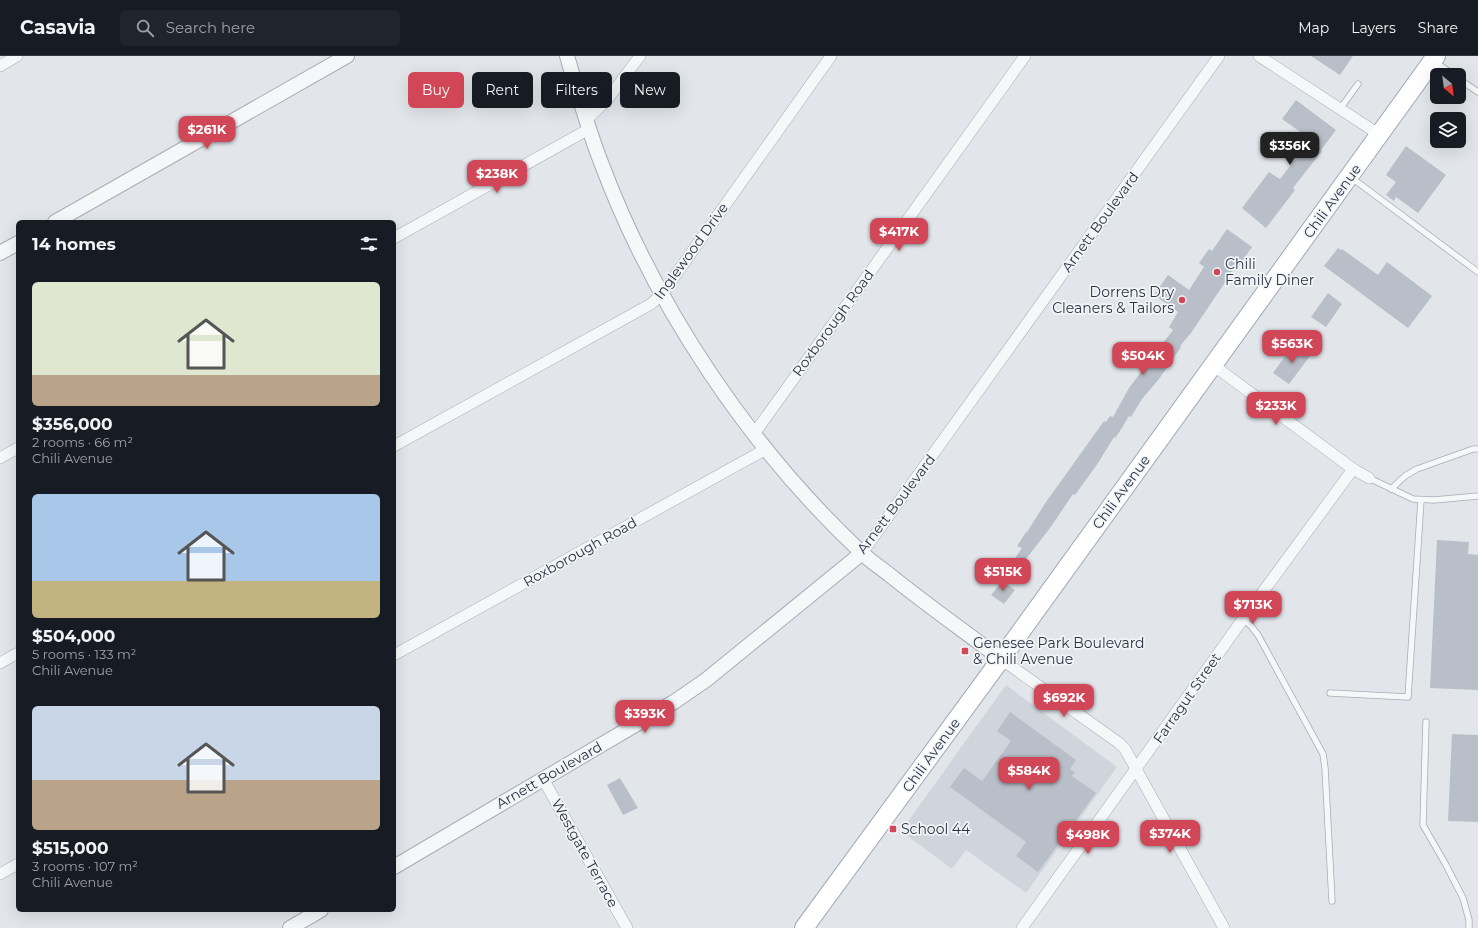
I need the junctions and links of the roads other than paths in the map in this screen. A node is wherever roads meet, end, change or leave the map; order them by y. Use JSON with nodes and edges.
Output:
{"nodes":[{"id":1,"x":17,"y":56,"type":"edge"},
{"id":2,"x":347,"y":56,"type":"edge"},
{"id":3,"x":567,"y":56,"type":"edge"},
{"id":4,"x":640,"y":56,"type":"edge"},
{"id":5,"x":831,"y":56,"type":"edge"},
{"id":6,"x":1025,"y":56,"type":"edge"},
{"id":7,"x":1219,"y":56,"type":"edge"},
{"id":8,"x":1259,"y":56,"type":"edge"},
{"id":9,"x":1435,"y":57,"type":"edge"},
{"id":10,"x":0,"y":66,"type":"edge"},
{"id":11,"x":1447,"y":68,"type":"edge"},
{"id":12,"x":1358,"y":84,"type":"dead end"},
{"id":13,"x":1466,"y":84,"type":"edge"},
{"id":14,"x":1478,"y":92,"type":"edge"},
{"id":15,"x":1340,"y":109,"type":"junction"},
{"id":16,"x":588,"y":124,"type":"junction"},
{"id":17,"x":1380,"y":135,"type":"junction"},
{"id":18,"x":1350,"y":176,"type":"junction"},
{"id":19,"x":59,"y":220,"type":"edge"},
{"id":20,"x":396,"y":237,"type":"edge"},
{"id":21,"x":16,"y":244,"type":"edge"},
{"id":22,"x":0,"y":253,"type":"edge"},
{"id":23,"x":1478,"y":272,"type":"edge"},
{"id":24,"x":662,"y":294,"type":"junction"},
{"id":25,"x":1213,"y":365,"type":"junction"},
{"id":26,"x":754,"y":434,"type":"junction"},
{"id":27,"x":396,"y":445,"type":"edge"},
{"id":28,"x":16,"y":449,"type":"edge"},
{"id":29,"x":766,"y":449,"type":"junction"},
{"id":30,"x":1478,"y":449,"type":"edge"},
{"id":31,"x":0,"y":458,"type":"edge"},
{"id":32,"x":1353,"y":469,"type":"junction"},
{"id":33,"x":1369,"y":478,"type":"joint"},
{"id":34,"x":1391,"y":489,"type":"junction"},
{"id":35,"x":1478,"y":496,"type":"edge"},
{"id":36,"x":1421,"y":500,"type":"junction"},
{"id":37,"x":862,"y":553,"type":"junction"},
{"id":38,"x":1243,"y":619,"type":"junction"},
{"id":39,"x":16,"y":654,"type":"edge"},
{"id":40,"x":396,"y":654,"type":"edge"},
{"id":41,"x":1001,"y":659,"type":"junction"},
{"id":42,"x":0,"y":663,"type":"edge"},
{"id":43,"x":1330,"y":693,"type":"dead end"},
{"id":44,"x":1426,"y":722,"type":"dead end"},
{"id":45,"x":1136,"y":769,"type":"junction"},
{"id":46,"x":543,"y":779,"type":"junction"},
{"id":47,"x":16,"y":865,"type":"edge"},
{"id":48,"x":396,"y":866,"type":"edge"},
{"id":49,"x":0,"y":874,"type":"edge"},
{"id":50,"x":1332,"y":901,"type":"dead end"},
{"id":51,"x":318,"y":912,"type":"edge"},
{"id":52,"x":294,"y":927,"type":"edge"},
{"id":53,"x":622,"y":927,"type":"edge"},
{"id":54,"x":1024,"y":927,"type":"edge"},
{"id":55,"x":804,"y":928,"type":"edge"},
{"id":56,"x":1224,"y":928,"type":"edge"},
{"id":57,"x":1469,"y":928,"type":"edge"}],
"edges":[{"from":1,"to":10,"type":"street"},
{"from":2,"to":19,"type":"street"},
{"from":3,"to":16,"type":"street"},
{"from":4,"to":16,"type":"street"},
{"from":5,"to":24,"type":"street","name":"Inglewood Drive"},
{"from":6,"to":26,"type":"street","name":"Roxborough Road"},
{"from":7,"to":37,"type":"street","name":"Arnett Boulevard"},
{"from":8,"to":15,"type":"street"},
{"from":9,"to":11,"type":"lane"},
{"from":9,"to":17,"type":"main road","name":"Chili Avenue"},
{"from":12,"to":15,"type":"lane"},
{"from":13,"to":14,"type":"lane"},
{"from":15,"to":17,"type":"street"},
{"from":16,"to":20,"type":"street"},
{"from":16,"to":24,"type":"street"},
{"from":17,"to":18,"type":"main road","name":"Chili Avenue"},
{"from":18,"to":23,"type":"lane"},
{"from":18,"to":25,"type":"main road","name":"Chili Avenue"},
{"from":21,"to":22,"type":"street"},
{"from":24,"to":26,"type":"street"},
{"from":24,"to":27,"type":"street","name":"Inglewood Drive"},
{"from":25,"to":32,"type":"street"},
{"from":25,"to":41,"type":"main road","name":"Chili Avenue"},
{"from":26,"to":29,"type":"street"},
{"from":28,"to":31,"type":"street"},
{"from":29,"to":37,"type":"street"},
{"from":29,"to":40,"type":"street","name":"Roxborough Road"},
{"from":30,"to":34,"type":"lane"},
{"from":32,"to":33,"type":"street"},
{"from":32,"to":38,"type":"street","name":"Farragut Street"},
{"from":33,"to":34,"type":"lane"},
{"from":34,"to":36,"type":"lane"},
{"from":35,"to":36,"type":"lane"},
{"from":36,"to":43,"type":"lane"},
{"from":37,"to":41,"type":"street"},
{"from":37,"to":46,"type":"street","name":"Arnett Boulevard"},
{"from":38,"to":45,"type":"street","name":"Farragut Street"},
{"from":38,"to":50,"type":"lane"},
{"from":39,"to":42,"type":"street"},
{"from":41,"to":45,"type":"street"},
{"from":41,"to":55,"type":"main road","name":"Chili Avenue"},
{"from":44,"to":57,"type":"lane"},
{"from":45,"to":54,"type":"street","name":"Farragut Street"},
{"from":45,"to":56,"type":"street"},
{"from":46,"to":48,"type":"street","name":"Arnett Boulevard"},
{"from":46,"to":53,"type":"street","name":"Westgate Terrace"},
{"from":47,"to":49,"type":"street"},
{"from":51,"to":52,"type":"street"}]}
